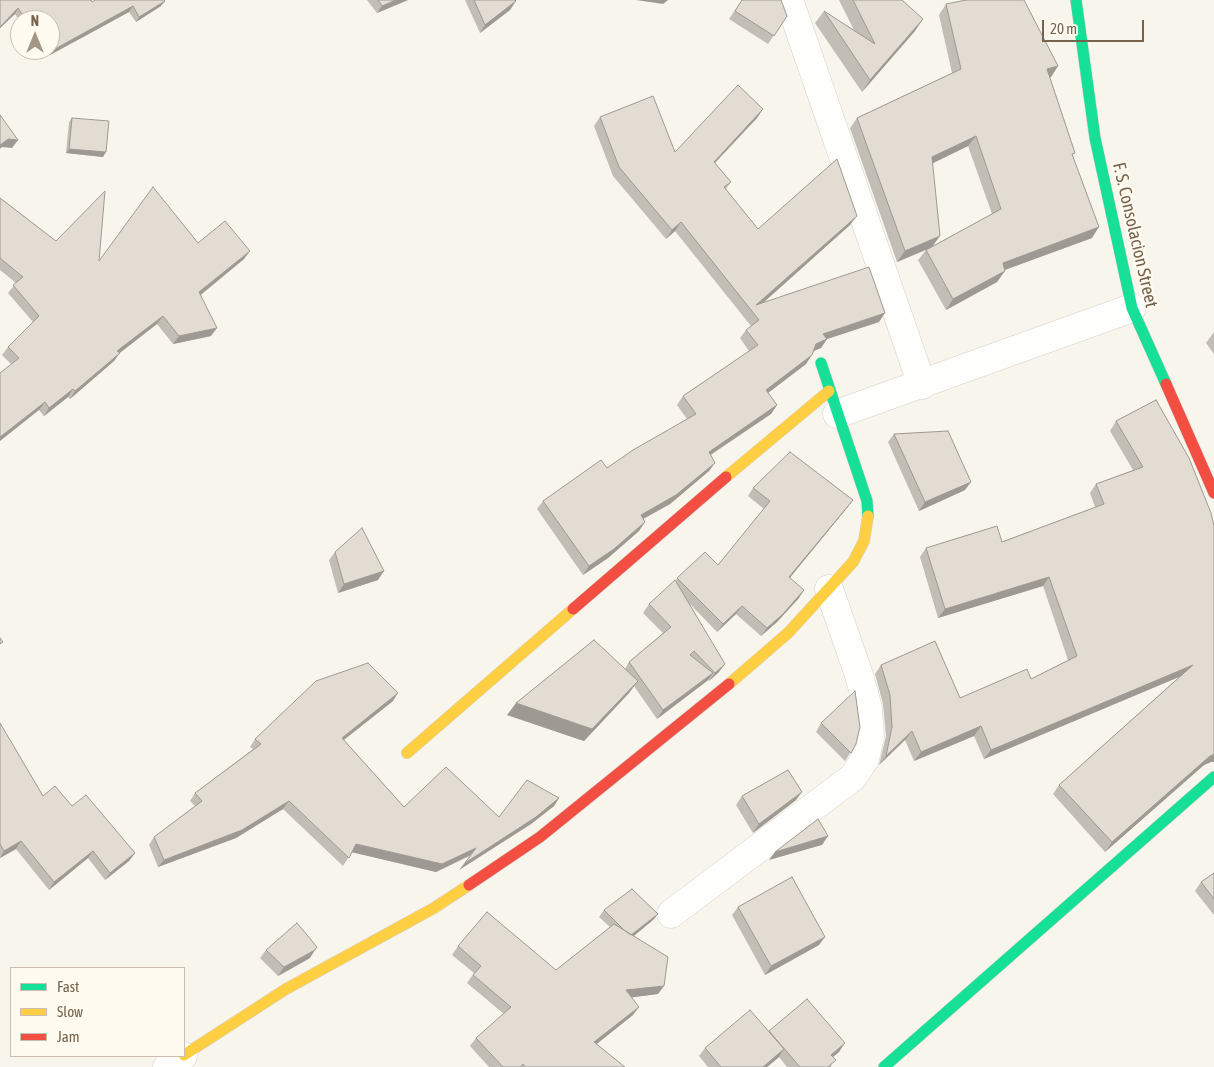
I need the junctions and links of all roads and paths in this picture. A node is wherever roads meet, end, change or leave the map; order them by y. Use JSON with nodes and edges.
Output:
{"nodes":[{"id":1,"x":789,"y":0,"type":"edge"},
{"id":2,"x":1076,"y":0,"type":"edge"},
{"id":3,"x":1132,"y":308,"type":"junction"},
{"id":4,"x":821,"y":363,"type":"dead end"},
{"id":5,"x":922,"y":385,"type":"junction"},
{"id":6,"x":833,"y":402,"type":"junction"},
{"id":7,"x":1214,"y":493,"type":"edge"},
{"id":8,"x":829,"y":589,"type":"junction"},
{"id":9,"x":407,"y":753,"type":"dead end"},
{"id":10,"x":1214,"y":777,"type":"edge"},
{"id":11,"x":671,"y":914,"type":"dead end"},
{"id":12,"x":185,"y":1054,"type":"edge"},
{"id":13,"x":180,"y":1057,"type":"edge"},
{"id":14,"x":167,"y":1067,"type":"edge"},
{"id":15,"x":884,"y":1067,"type":"edge"}],
"edges":[{"from":1,"to":5,"type":"street"},
{"from":2,"to":3,"type":"street","name":"F. S. Consolacion Street"},
{"from":3,"to":5,"type":"street"},
{"from":3,"to":7,"type":"street","name":"F. S. Consolacion Street"},
{"from":4,"to":6,"type":"street"},
{"from":5,"to":6,"type":"street"},
{"from":6,"to":8,"type":"street"},
{"from":6,"to":9,"type":"street"},
{"from":8,"to":11,"type":"street"},
{"from":8,"to":12,"type":"street"},
{"from":10,"to":15,"type":"street"},
{"from":13,"to":14,"type":"street"}]}
